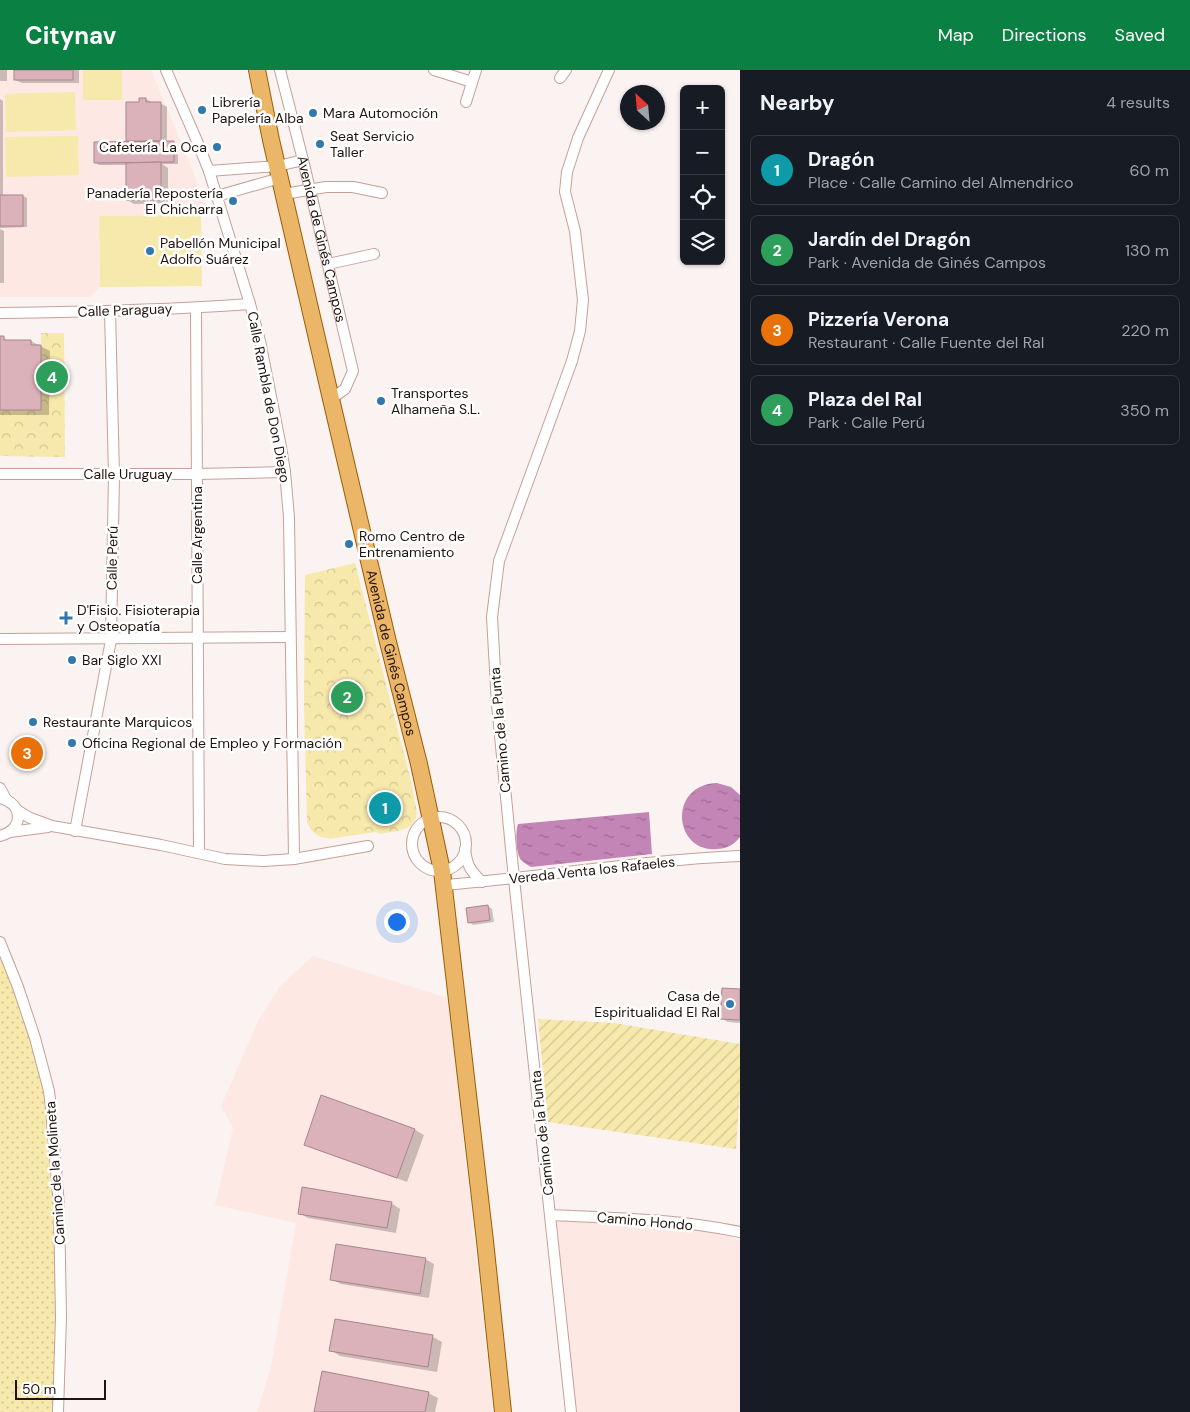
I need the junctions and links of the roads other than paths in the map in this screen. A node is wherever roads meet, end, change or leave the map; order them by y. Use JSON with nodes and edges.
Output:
{"nodes":[{"id":1,"x":166,"y":70,"type":"edge"},
{"id":2,"x":250,"y":70,"type":"edge"},
{"id":3,"x":258,"y":70,"type":"edge"},
{"id":4,"x":280,"y":70,"type":"edge"},
{"id":5,"x":434,"y":70,"type":"edge"},
{"id":6,"x":476,"y":70,"type":"edge"},
{"id":7,"x":608,"y":70,"type":"edge"},
{"id":8,"x":472,"y":82,"type":"junction"},
{"id":9,"x":466,"y":102,"type":"dead end"},
{"id":10,"x":271,"y":140,"type":"junction"},
{"id":11,"x":303,"y":160,"type":"junction"},
{"id":12,"x":209,"y":171,"type":"junction"},
{"id":13,"x":279,"y":172,"type":"junction"},
{"id":14,"x":310,"y":189,"type":"junction"},
{"id":15,"x":382,"y":193,"type":"dead end"},
{"id":16,"x":284,"y":194,"type":"junction"},
{"id":17,"x":216,"y":196,"type":"junction"},
{"id":18,"x":374,"y":254,"type":"dead end"},
{"id":19,"x":328,"y":264,"type":"junction"},
{"id":20,"x":250,"y":304,"type":"junction"},
{"id":21,"x":196,"y":308,"type":"junction"},
{"id":22,"x":110,"y":311,"type":"junction"},
{"id":23,"x":0,"y":313,"type":"edge"},
{"id":24,"x":331,"y":399,"type":"junction"},
{"id":25,"x":285,"y":472,"type":"junction"},
{"id":26,"x":0,"y":474,"type":"edge"},
{"id":27,"x":196,"y":474,"type":"junction"},
{"id":28,"x":114,"y":475,"type":"junction"},
{"id":29,"x":198,"y":637,"type":"junction"},
{"id":30,"x":290,"y":637,"type":"junction"},
{"id":31,"x":0,"y":639,"type":"edge"},
{"id":32,"x":111,"y":640,"type":"junction"},
{"id":33,"x":0,"y":788,"type":"edge"},
{"id":34,"x":3,"y":798,"type":"edge"},
{"id":35,"x":17,"y":810,"type":"junction"},
{"id":36,"x":431,"y":818,"type":"junction"},
{"id":37,"x":52,"y":826,"type":"junction"},
{"id":38,"x":75,"y":831,"type":"junction"},
{"id":39,"x":5,"y":834,"type":"edge"},
{"id":40,"x":368,"y":846,"type":"dead end"},
{"id":41,"x":0,"y":847,"type":"edge"},
{"id":42,"x":465,"y":849,"type":"junction"},
{"id":43,"x":199,"y":853,"type":"junction"},
{"id":44,"x":740,"y":856,"type":"edge"},
{"id":45,"x":294,"y":859,"type":"junction"},
{"id":46,"x":443,"y":878,"type":"junction"},
{"id":47,"x":514,"y":879,"type":"junction"},
{"id":48,"x":482,"y":882,"type":"junction"},
{"id":49,"x":0,"y":942,"type":"edge"},
{"id":50,"x":550,"y":1215,"type":"junction"},
{"id":51,"x":740,"y":1232,"type":"edge"},
{"id":52,"x":58,"y":1412,"type":"edge"},
{"id":53,"x":503,"y":1412,"type":"edge"},
{"id":54,"x":571,"y":1412,"type":"edge"}],
"edges":[{"from":1,"to":12,"type":"street","name":"Calle Rambla de Don Diego"},
{"from":2,"to":10,"type":"main road","name":"Avenida de Ginés Campos"},
{"from":3,"to":10,"type":"main road","name":"Avenida de Ginés Campos"},
{"from":4,"to":11,"type":"street","name":"Avenida de Ginés Campos"},
{"from":5,"to":8,"type":"street"},
{"from":6,"to":8,"type":"street"},
{"from":7,"to":47,"type":"street","name":"Camino de la Punta"},
{"from":8,"to":9,"type":"street"},
{"from":10,"to":13,"type":"main road","name":"Avenida de Ginés Campos"},
{"from":11,"to":13,"type":"street"},
{"from":11,"to":14,"type":"street","name":"Avenida de Ginés Campos"},
{"from":12,"to":13,"type":"street"},
{"from":12,"to":17,"type":"street","name":"Calle Rambla de Don Diego"},
{"from":13,"to":16,"type":"main road","name":"Avenida de Ginés Campos"},
{"from":13,"to":17,"type":"street"},
{"from":14,"to":15,"type":"street"},
{"from":14,"to":16,"type":"street"},
{"from":14,"to":19,"type":"street","name":"Avenida de Ginés Campos"},
{"from":16,"to":24,"type":"main road","name":"Avenida de Ginés Campos"},
{"from":17,"to":20,"type":"street","name":"Calle Rambla de Don Diego"},
{"from":18,"to":19,"type":"street"},
{"from":19,"to":24,"type":"street","name":"Avenida de Ginés Campos"},
{"from":20,"to":21,"type":"street","name":"Calle Paraguay"},
{"from":20,"to":25,"type":"street","name":"Calle Rambla de Don Diego"},
{"from":21,"to":22,"type":"street","name":"Calle Paraguay"},
{"from":21,"to":27,"type":"street","name":"Calle Argentina"},
{"from":22,"to":23,"type":"street","name":"Calle Paraguay"},
{"from":22,"to":28,"type":"street","name":"Calle Perú"},
{"from":24,"to":36,"type":"main road","name":"Avenida de Ginés Campos"},
{"from":25,"to":27,"type":"street","name":"Calle Uruguay"},
{"from":25,"to":30,"type":"street","name":"Calle Rambla de Don Diego"},
{"from":26,"to":28,"type":"street","name":"Calle Uruguay"},
{"from":27,"to":28,"type":"street","name":"Calle Uruguay"},
{"from":27,"to":29,"type":"street","name":"Calle Argentina"},
{"from":28,"to":32,"type":"street","name":"Calle Perú"},
{"from":29,"to":30,"type":"street"},
{"from":29,"to":32,"type":"street"},
{"from":29,"to":43,"type":"street","name":"Calle Argentina"},
{"from":30,"to":45,"type":"street","name":"Calle Rambla de Don Diego"},
{"from":31,"to":32,"type":"street"},
{"from":32,"to":38,"type":"street","name":"Calle Perú"},
{"from":33,"to":34,"type":"street"},
{"from":34,"to":35,"type":"street"},
{"from":35,"to":37,"type":"street"},
{"from":35,"to":39,"type":"street"},
{"from":36,"to":42,"type":"street"},
{"from":36,"to":46,"type":"main road","name":"Avenida de Ginés Campos"},
{"from":36,"to":46,"type":"street"},
{"from":37,"to":38,"type":"street"},
{"from":37,"to":39,"type":"street"},
{"from":38,"to":43,"type":"street"},
{"from":39,"to":41,"type":"street"},
{"from":40,"to":45,"type":"street"},
{"from":42,"to":46,"type":"street"},
{"from":42,"to":48,"type":"street"},
{"from":43,"to":45,"type":"street"},
{"from":44,"to":47,"type":"street","name":"Vereda Venta los Rafaeles"},
{"from":46,"to":48,"type":"street","name":"Vereda Venta los Rafaeles"},
{"from":46,"to":53,"type":"main road","name":"Avenida de Ginés Campos"},
{"from":47,"to":48,"type":"street","name":"Vereda Venta los Rafaeles"},
{"from":47,"to":50,"type":"street","name":"Camino de la Punta"},
{"from":49,"to":52,"type":"street","name":"Camino de la Molineta"},
{"from":50,"to":51,"type":"street","name":"Camino Hondo"},
{"from":50,"to":54,"type":"street","name":"Camino de la Punta"}]}
